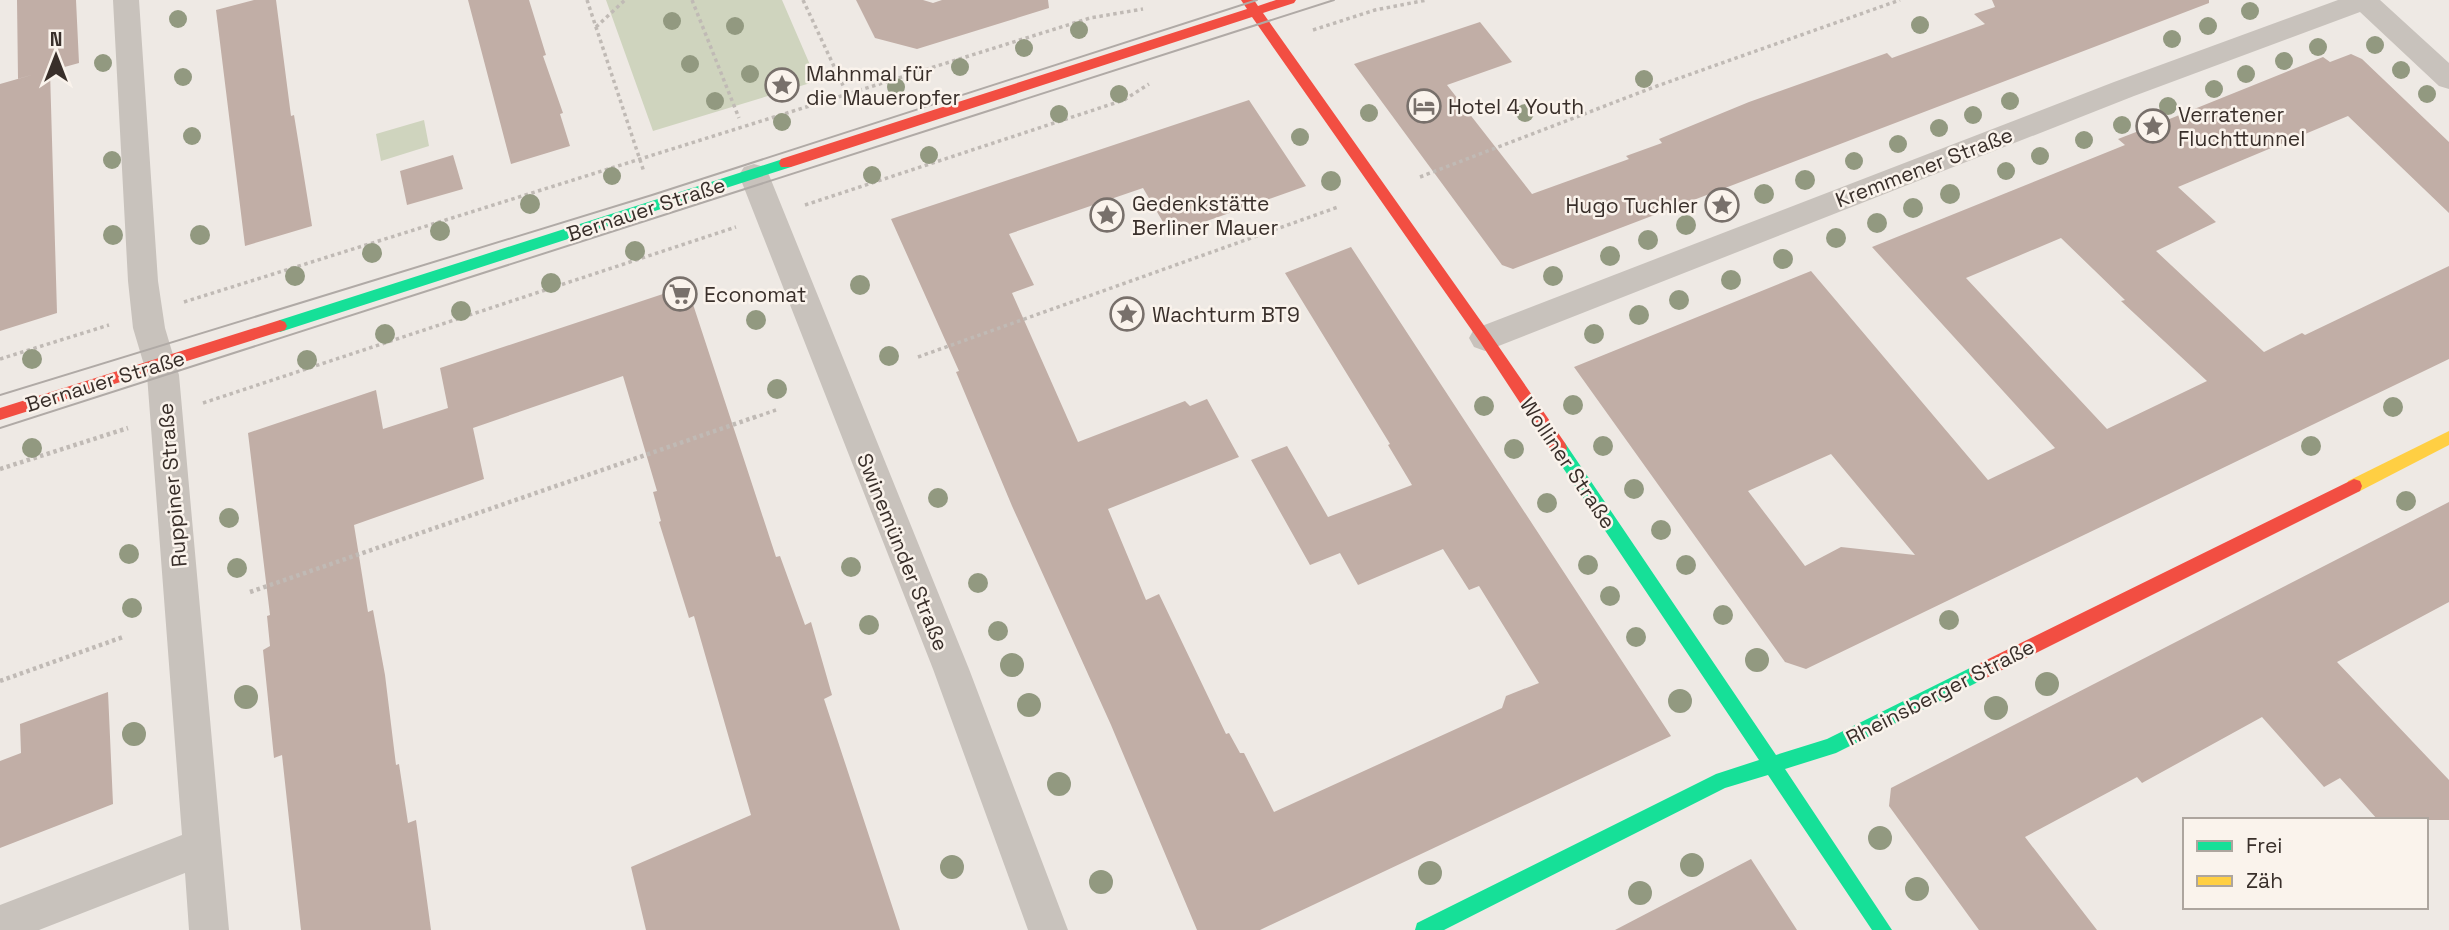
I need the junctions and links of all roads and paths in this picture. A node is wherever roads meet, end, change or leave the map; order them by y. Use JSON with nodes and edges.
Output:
{"nodes":[{"id":1,"x":126,"y":0,"type":"edge"},
{"id":2,"x":586,"y":0,"type":"edge"},
{"id":3,"x":625,"y":0,"type":"edge"},
{"id":4,"x":692,"y":0,"type":"edge"},
{"id":5,"x":803,"y":0,"type":"edge"},
{"id":6,"x":1290,"y":0,"type":"edge"},
{"id":7,"x":1427,"y":0,"type":"edge"},
{"id":8,"x":1900,"y":0,"type":"edge"},
{"id":9,"x":2364,"y":0,"type":"edge"},
{"id":10,"x":1251,"y":6,"type":"edge"},
{"id":11,"x":1145,"y":9,"type":"dead end"},
{"id":12,"x":1343,"y":20,"type":"dead end"},
{"id":13,"x":596,"y":27,"type":"junction"},
{"id":14,"x":2449,"y":79,"type":"edge"},
{"id":15,"x":1152,"y":82,"type":"dead end"},
{"id":16,"x":847,"y":96,"type":"junction"},
{"id":17,"x":739,"y":118,"type":"dead end"},
{"id":18,"x":867,"y":138,"type":"junction"},
{"id":19,"x":641,"y":160,"type":"junction"},
{"id":20,"x":754,"y":175,"type":"junction"},
{"id":21,"x":1420,"y":177,"type":"dead end"},
{"id":22,"x":656,"y":206,"type":"junction"},
{"id":23,"x":1338,"y":207,"type":"dead end"},
{"id":24,"x":794,"y":208,"type":"dead end"},
{"id":25,"x":739,"y":226,"type":"dead end"},
{"id":26,"x":183,"y":302,"type":"dead end"},
{"id":27,"x":120,"y":322,"type":"dead end"},
{"id":28,"x":1485,"y":338,"type":"junction"},
{"id":29,"x":918,"y":357,"type":"dead end"},
{"id":30,"x":0,"y":359,"type":"edge"},
{"id":31,"x":160,"y":364,"type":"junction"},
{"id":32,"x":213,"y":400,"type":"dead end"},
{"id":33,"x":776,"y":410,"type":"dead end"},
{"id":34,"x":0,"y":414,"type":"edge"},
{"id":35,"x":130,"y":427,"type":"dead end"},
{"id":36,"x":2449,"y":438,"type":"edge"},
{"id":37,"x":0,"y":469,"type":"edge"},
{"id":38,"x":250,"y":592,"type":"dead end"},
{"id":39,"x":123,"y":637,"type":"dead end"},
{"id":40,"x":0,"y":681,"type":"edge"},
{"id":41,"x":1772,"y":766,"type":"junction"},
{"id":42,"x":202,"y":847,"type":"junction"},
{"id":43,"x":0,"y":925,"type":"edge"},
{"id":44,"x":209,"y":930,"type":"edge"},
{"id":45,"x":1048,"y":930,"type":"edge"},
{"id":46,"x":1424,"y":930,"type":"edge"},
{"id":47,"x":1883,"y":930,"type":"edge"}],
"edges":[{"from":1,"to":31,"type":"street","name":"Ruppiner Straße"},
{"from":2,"to":13,"type":"path"},
{"from":3,"to":13,"type":"path"},
{"from":4,"to":17,"type":"path"},
{"from":5,"to":16,"type":"path"},
{"from":6,"to":10,"type":"street","name":"Bernauer Straße"},
{"from":7,"to":12,"type":"path"},
{"from":8,"to":21,"type":"path"},
{"from":9,"to":14,"type":"street"},
{"from":9,"to":28,"type":"street","name":"Kremmener Straße"},
{"from":10,"to":18,"type":"street","name":"Bernauer Straße"},
{"from":10,"to":28,"type":"street","name":"Wolliner Straße"},
{"from":11,"to":16,"type":"path"},
{"from":13,"to":19,"type":"path"},
{"from":15,"to":24,"type":"path"},
{"from":16,"to":18,"type":"path"},
{"from":16,"to":19,"type":"path"},
{"from":18,"to":20,"type":"street","name":"Bernauer Straße"},
{"from":19,"to":22,"type":"path"},
{"from":19,"to":26,"type":"path"},
{"from":20,"to":22,"type":"street","name":"Bernauer Straße"},
{"from":20,"to":45,"type":"street","name":"Swinemünder Straße"},
{"from":22,"to":31,"type":"street","name":"Bernauer Straße"},
{"from":23,"to":29,"type":"path"},
{"from":25,"to":32,"type":"path"},
{"from":27,"to":30,"type":"path"},
{"from":28,"to":41,"type":"street","name":"Wolliner Straße"},
{"from":31,"to":34,"type":"street","name":"Bernauer Straße"},
{"from":31,"to":42,"type":"street","name":"Ruppiner Straße"},
{"from":33,"to":38,"type":"path"},
{"from":35,"to":37,"type":"path"},
{"from":36,"to":41,"type":"street","name":"Rheinsberger Straße"},
{"from":39,"to":40,"type":"path"},
{"from":41,"to":46,"type":"street","name":"Rheinsberger Straße"},
{"from":41,"to":47,"type":"street","name":"Wolliner Straße"},
{"from":42,"to":43,"type":"street"},
{"from":42,"to":44,"type":"street","name":"Ruppiner Straße"}]}
